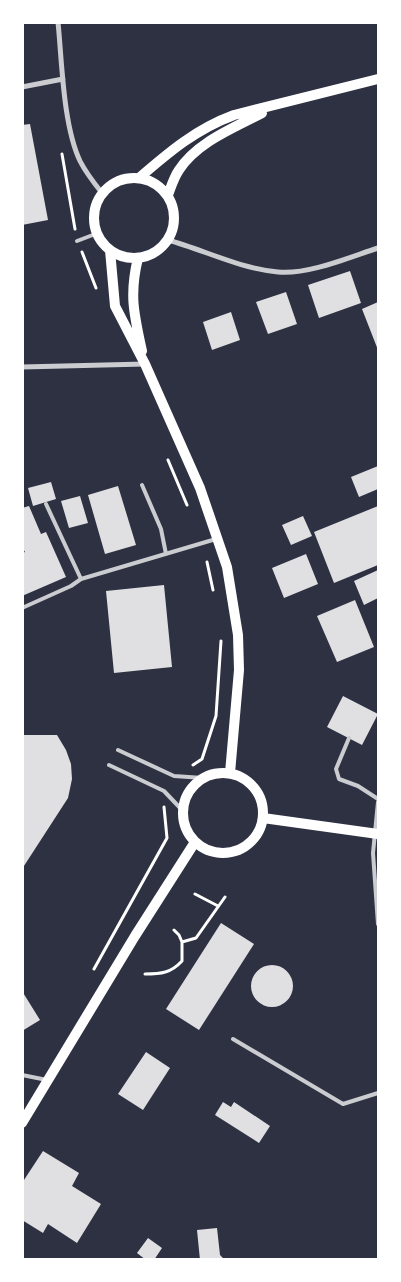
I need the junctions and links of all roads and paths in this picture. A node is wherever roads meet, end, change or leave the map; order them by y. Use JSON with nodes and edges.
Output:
{"nodes":[{"id":1,"x":58,"y":22,"type":"edge"},
{"id":2,"x":63,"y":79,"type":"junction"},
{"id":3,"x":378,"y":79,"type":"edge"},
{"id":4,"x":22,"y":87,"type":"edge"},
{"id":5,"x":275,"y":106,"type":"junction"},
{"id":6,"x":61,"y":148,"type":"dead end"},
{"id":7,"x":139,"y":178,"type":"junction"},
{"id":8,"x":102,"y":193,"type":"junction"},
{"id":9,"x":168,"y":195,"type":"junction"},
{"id":10,"x":98,"y":233,"type":"junction"},
{"id":11,"x":168,"y":240,"type":"junction"},
{"id":12,"x":77,"y":241,"type":"junction"},
{"id":13,"x":378,"y":248,"type":"edge"},
{"id":14,"x":110,"y":250,"type":"junction"},
{"id":15,"x":138,"y":258,"type":"junction"},
{"id":16,"x":99,"y":294,"type":"dead end"},
{"id":17,"x":145,"y":364,"type":"junction"},
{"id":18,"x":22,"y":367,"type":"edge"},
{"id":19,"x":166,"y":454,"type":"dead end"},
{"id":20,"x":142,"y":485,"type":"dead end"},
{"id":21,"x":46,"y":504,"type":"dead end"},
{"id":22,"x":188,"y":507,"type":"dead end"},
{"id":23,"x":218,"y":538,"type":"junction"},
{"id":24,"x":203,"y":543,"type":"junction"},
{"id":25,"x":166,"y":554,"type":"junction"},
{"id":26,"x":81,"y":579,"type":"junction"},
{"id":27,"x":214,"y":596,"type":"dead end"},
{"id":28,"x":22,"y":608,"type":"edge"},
{"id":29,"x":221,"y":631,"type":"dead end"},
{"id":30,"x":350,"y":738,"type":"dead end"},
{"id":31,"x":118,"y":750,"type":"dead end"},
{"id":32,"x":108,"y":765,"type":"dead end"},
{"id":33,"x":230,"y":773,"type":"junction"},
{"id":34,"x":174,"y":776,"type":"junction"},
{"id":35,"x":203,"y":778,"type":"junction"},
{"id":36,"x":164,"y":791,"type":"junction"},
{"id":37,"x":378,"y":801,"type":"edge"},
{"id":38,"x":183,"y":811,"type":"junction"},
{"id":39,"x":263,"y":818,"type":"junction"},
{"id":40,"x":376,"y":833,"type":"edge"},
{"id":41,"x":195,"y":842,"type":"junction"},
{"id":42,"x":195,"y":894,"type":"dead end"},
{"id":43,"x":224,"y":897,"type":"dead end"},
{"id":44,"x":218,"y":906,"type":"junction"},
{"id":45,"x":378,"y":924,"type":"edge"},
{"id":46,"x":174,"y":930,"type":"dead end"},
{"id":47,"x":182,"y":942,"type":"junction"},
{"id":48,"x":146,"y":974,"type":"dead end"},
{"id":49,"x":90,"y":977,"type":"dead end"},
{"id":50,"x":233,"y":1039,"type":"dead end"},
{"id":51,"x":22,"y":1075,"type":"edge"},
{"id":52,"x":48,"y":1080,"type":"junction"},
{"id":53,"x":378,"y":1092,"type":"edge"},
{"id":54,"x":22,"y":1123,"type":"edge"}],
"edges":[{"from":1,"to":2,"type":"street"},
{"from":2,"to":4,"type":"street"},
{"from":2,"to":8,"type":"street"},
{"from":3,"to":5,"type":"main road"},
{"from":5,"to":7,"type":"main road"},
{"from":5,"to":9,"type":"main road"},
{"from":6,"to":12,"type":"path"},
{"from":7,"to":8,"type":"main road"},
{"from":7,"to":9,"type":"main road"},
{"from":8,"to":10,"type":"main road"},
{"from":9,"to":11,"type":"main road"},
{"from":10,"to":12,"type":"lane"},
{"from":10,"to":14,"type":"main road"},
{"from":11,"to":13,"type":"street"},
{"from":11,"to":15,"type":"main road"},
{"from":12,"to":16,"type":"path"},
{"from":14,"to":15,"type":"main road"},
{"from":14,"to":17,"type":"main road"},
{"from":15,"to":17,"type":"main road"},
{"from":17,"to":18,"type":"street"},
{"from":17,"to":23,"type":"main road"},
{"from":19,"to":22,"type":"path"},
{"from":20,"to":25,"type":"lane"},
{"from":21,"to":26,"type":"lane"},
{"from":23,"to":24,"type":"lane"},
{"from":23,"to":33,"type":"main road"},
{"from":24,"to":25,"type":"lane"},
{"from":24,"to":27,"type":"path"},
{"from":25,"to":26,"type":"lane"},
{"from":26,"to":28,"type":"lane"},
{"from":29,"to":34,"type":"path"},
{"from":30,"to":37,"type":"lane"},
{"from":31,"to":34,"type":"lane"},
{"from":32,"to":36,"type":"lane"},
{"from":33,"to":35,"type":"main road"},
{"from":33,"to":39,"type":"main road"},
{"from":34,"to":35,"type":"lane"},
{"from":35,"to":38,"type":"main road"},
{"from":36,"to":38,"type":"lane"},
{"from":36,"to":49,"type":"path"},
{"from":37,"to":40,"type":"lane"},
{"from":38,"to":41,"type":"main road"},
{"from":39,"to":40,"type":"main road"},
{"from":39,"to":41,"type":"main road"},
{"from":40,"to":45,"type":"lane"},
{"from":41,"to":52,"type":"main road"},
{"from":42,"to":44,"type":"path"},
{"from":43,"to":44,"type":"path"},
{"from":44,"to":47,"type":"path"},
{"from":46,"to":47,"type":"path"},
{"from":47,"to":48,"type":"path"},
{"from":50,"to":53,"type":"lane"},
{"from":51,"to":52,"type":"lane"},
{"from":52,"to":54,"type":"main road"}]}
